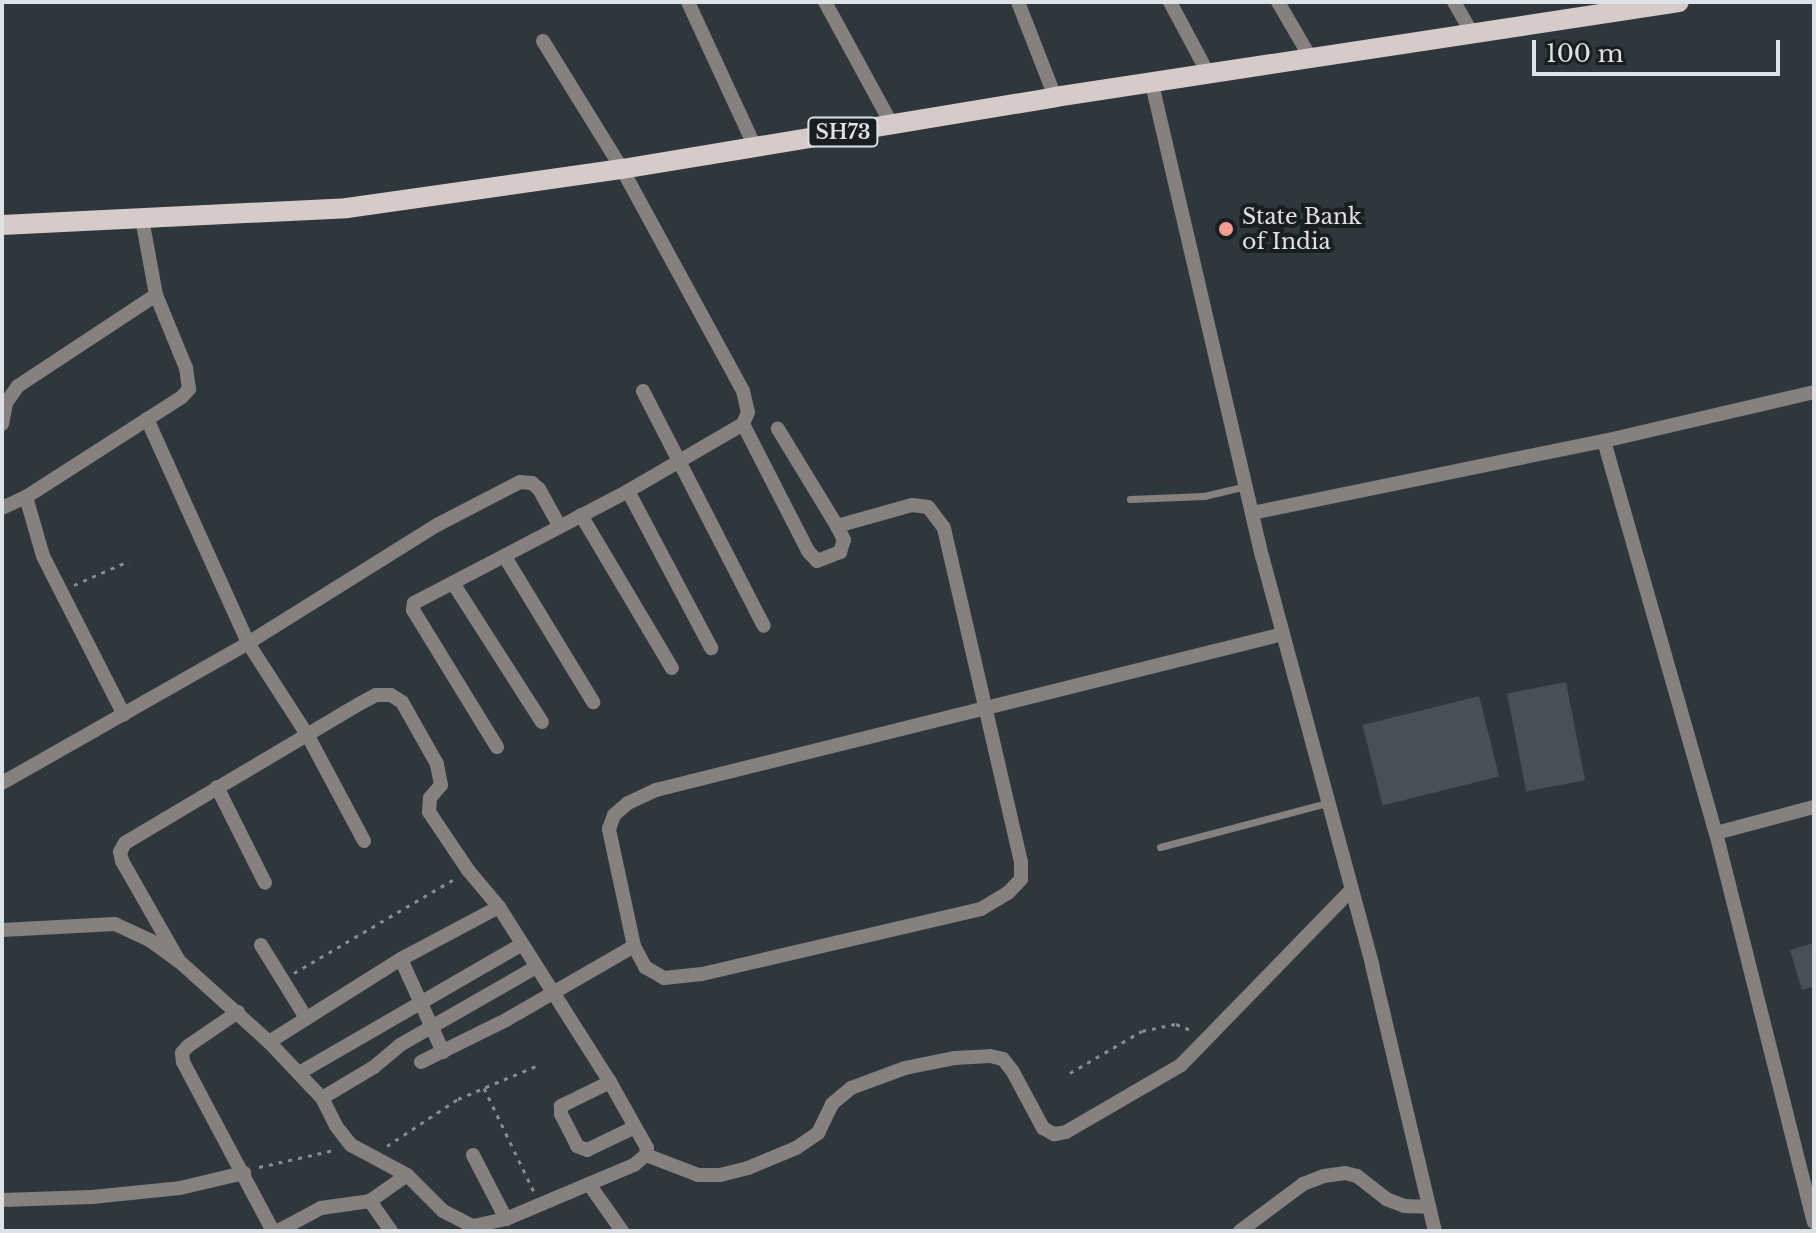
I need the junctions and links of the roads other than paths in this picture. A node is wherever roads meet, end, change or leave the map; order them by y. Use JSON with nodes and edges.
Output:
{"nodes":[{"id":1,"x":689,"y":2,"type":"edge"},
{"id":2,"x":825,"y":2,"type":"edge"},
{"id":3,"x":1018,"y":2,"type":"edge"},
{"id":4,"x":1170,"y":2,"type":"edge"},
{"id":5,"x":1278,"y":2,"type":"edge"},
{"id":6,"x":1454,"y":2,"type":"edge"},
{"id":7,"x":1679,"y":2,"type":"edge"},
{"id":8,"x":1609,"y":7,"type":"edge"},
{"id":9,"x":1471,"y":31,"type":"junction"},
{"id":10,"x":543,"y":41,"type":"dead end"},
{"id":11,"x":1310,"y":57,"type":"junction"},
{"id":12,"x":1209,"y":75,"type":"junction"},
{"id":13,"x":1152,"y":84,"type":"junction"},
{"id":14,"x":1055,"y":97,"type":"junction"},
{"id":15,"x":891,"y":123,"type":"junction"},
{"id":16,"x":755,"y":147,"type":"junction"},
{"id":17,"x":622,"y":169,"type":"junction"},
{"id":18,"x":142,"y":219,"type":"junction"},
{"id":19,"x":2,"y":225,"type":"edge"},
{"id":20,"x":156,"y":295,"type":"junction"},
{"id":21,"x":643,"y":391,"type":"dead end"},
{"id":22,"x":1814,"y":392,"type":"edge"},
{"id":23,"x":147,"y":419,"type":"junction"},
{"id":24,"x":2,"y":424,"type":"edge"},
{"id":25,"x":743,"y":424,"type":"junction"},
{"id":26,"x":778,"y":429,"type":"dead end"},
{"id":27,"x":1604,"y":441,"type":"junction"},
{"id":28,"x":681,"y":462,"type":"junction"},
{"id":29,"x":1246,"y":486,"type":"junction"},
{"id":30,"x":628,"y":491,"type":"junction"},
{"id":31,"x":26,"y":497,"type":"junction"},
{"id":32,"x":1130,"y":499,"type":"dead end"},
{"id":33,"x":2,"y":508,"type":"edge"},
{"id":34,"x":1252,"y":513,"type":"junction"},
{"id":35,"x":581,"y":515,"type":"junction"},
{"id":36,"x":837,"y":526,"type":"junction"},
{"id":37,"x":560,"y":527,"type":"junction"},
{"id":38,"x":505,"y":557,"type":"junction"},
{"id":39,"x":453,"y":583,"type":"junction"},
{"id":40,"x":764,"y":626,"type":"dead end"},
{"id":41,"x":1283,"y":634,"type":"junction"},
{"id":42,"x":248,"y":643,"type":"junction"},
{"id":43,"x":711,"y":648,"type":"dead end"},
{"id":44,"x":672,"y":668,"type":"dead end"},
{"id":45,"x":593,"y":702,"type":"dead end"},
{"id":46,"x":985,"y":708,"type":"junction"},
{"id":47,"x":124,"y":715,"type":"junction"},
{"id":48,"x":542,"y":722,"type":"dead end"},
{"id":49,"x":308,"y":736,"type":"junction"},
{"id":50,"x":497,"y":747,"type":"dead end"},
{"id":51,"x":2,"y":783,"type":"edge"},
{"id":52,"x":217,"y":787,"type":"junction"},
{"id":53,"x":1327,"y":803,"type":"junction"},
{"id":54,"x":1814,"y":807,"type":"edge"},
{"id":55,"x":1716,"y":833,"type":"junction"},
{"id":56,"x":364,"y":841,"type":"dead end"},
{"id":57,"x":1160,"y":847,"type":"dead end"},
{"id":58,"x":265,"y":883,"type":"dead end"},
{"id":59,"x":1352,"y":889,"type":"junction"},
{"id":60,"x":499,"y":907,"type":"junction"},
{"id":61,"x":2,"y":930,"type":"edge"},
{"id":62,"x":522,"y":944,"type":"junction"},
{"id":63,"x":261,"y":945,"type":"dead end"},
{"id":64,"x":634,"y":946,"type":"junction"},
{"id":65,"x":401,"y":959,"type":"junction"},
{"id":66,"x":179,"y":961,"type":"junction"},
{"id":67,"x":536,"y":967,"type":"junction"},
{"id":68,"x":552,"y":992,"type":"junction"},
{"id":69,"x":422,"y":1004,"type":"junction"},
{"id":70,"x":238,"y":1012,"type":"junction"},
{"id":71,"x":306,"y":1018,"type":"junction"},
{"id":72,"x":432,"y":1027,"type":"junction"},
{"id":73,"x":269,"y":1042,"type":"junction"},
{"id":74,"x":443,"y":1052,"type":"junction"},
{"id":75,"x":421,"y":1062,"type":"dead end"},
{"id":76,"x":299,"y":1073,"type":"junction"},
{"id":77,"x":610,"y":1082,"type":"junction"},
{"id":78,"x":322,"y":1098,"type":"junction"},
{"id":79,"x":635,"y":1127,"type":"junction"},
{"id":80,"x":473,"y":1155,"type":"dead end"},
{"id":81,"x":646,"y":1155,"type":"junction"},
{"id":82,"x":244,"y":1173,"type":"junction"},
{"id":83,"x":407,"y":1175,"type":"junction"},
{"id":84,"x":589,"y":1184,"type":"junction"},
{"id":85,"x":2,"y":1200,"type":"edge"},
{"id":86,"x":370,"y":1201,"type":"junction"},
{"id":87,"x":1429,"y":1207,"type":"junction"},
{"id":88,"x":506,"y":1219,"type":"junction"},
{"id":89,"x":1814,"y":1222,"type":"edge"},
{"id":90,"x":474,"y":1229,"type":"edge"},
{"id":91,"x":276,"y":1231,"type":"edge"},
{"id":92,"x":391,"y":1231,"type":"edge"},
{"id":93,"x":622,"y":1231,"type":"edge"},
{"id":94,"x":1240,"y":1231,"type":"edge"},
{"id":95,"x":1435,"y":1231,"type":"edge"}],
"edges":[{"from":1,"to":16,"type":"street"},
{"from":2,"to":15,"type":"street"},
{"from":3,"to":14,"type":"street"},
{"from":4,"to":12,"type":"street"},
{"from":5,"to":11,"type":"street"},
{"from":6,"to":9,"type":"street"},
{"from":7,"to":8,"type":"main road","number":"SH73"},
{"from":8,"to":9,"type":"main road","number":"SH73"},
{"from":9,"to":11,"type":"main road","number":"SH73"},
{"from":10,"to":17,"type":"street"},
{"from":11,"to":12,"type":"main road","number":"SH73"},
{"from":12,"to":13,"type":"main road","number":"SH73"},
{"from":13,"to":14,"type":"main road","number":"SH73"},
{"from":13,"to":29,"type":"street"},
{"from":14,"to":15,"type":"main road","number":"SH73"},
{"from":15,"to":16,"type":"main road","number":"SH73"},
{"from":16,"to":17,"type":"main road","number":"SH73"},
{"from":17,"to":18,"type":"main road","number":"SH73"},
{"from":17,"to":25,"type":"street"},
{"from":18,"to":19,"type":"main road","number":"SH73"},
{"from":18,"to":20,"type":"street"},
{"from":20,"to":23,"type":"street"},
{"from":20,"to":24,"type":"street"},
{"from":21,"to":28,"type":"street"},
{"from":22,"to":27,"type":"street"},
{"from":23,"to":31,"type":"street"},
{"from":23,"to":42,"type":"street"},
{"from":25,"to":28,"type":"street"},
{"from":25,"to":36,"type":"street"},
{"from":26,"to":36,"type":"street"},
{"from":27,"to":34,"type":"street"},
{"from":27,"to":55,"type":"street"},
{"from":28,"to":30,"type":"street"},
{"from":28,"to":40,"type":"street"},
{"from":29,"to":32,"type":"lane"},
{"from":29,"to":34,"type":"street"},
{"from":30,"to":35,"type":"street"},
{"from":30,"to":43,"type":"street"},
{"from":31,"to":33,"type":"street"},
{"from":31,"to":47,"type":"street"},
{"from":34,"to":41,"type":"street"},
{"from":35,"to":37,"type":"street"},
{"from":35,"to":44,"type":"street"},
{"from":36,"to":46,"type":"street"},
{"from":37,"to":38,"type":"street"},
{"from":37,"to":42,"type":"street"},
{"from":38,"to":39,"type":"street"},
{"from":38,"to":45,"type":"street"},
{"from":39,"to":48,"type":"street"},
{"from":39,"to":50,"type":"street"},
{"from":41,"to":46,"type":"street"},
{"from":41,"to":53,"type":"street"},
{"from":42,"to":47,"type":"street"},
{"from":42,"to":49,"type":"street"},
{"from":46,"to":64,"type":"street"},
{"from":46,"to":64,"type":"street"},
{"from":47,"to":51,"type":"street"},
{"from":49,"to":52,"type":"street"},
{"from":49,"to":56,"type":"street"},
{"from":49,"to":60,"type":"street"},
{"from":52,"to":58,"type":"street"},
{"from":52,"to":66,"type":"street"},
{"from":53,"to":57,"type":"lane"},
{"from":53,"to":59,"type":"street"},
{"from":54,"to":55,"type":"street"},
{"from":55,"to":89,"type":"street"},
{"from":59,"to":81,"type":"street"},
{"from":59,"to":87,"type":"street"},
{"from":60,"to":62,"type":"street"},
{"from":60,"to":65,"type":"street"},
{"from":61,"to":66,"type":"street"},
{"from":62,"to":67,"type":"street"},
{"from":62,"to":69,"type":"street"},
{"from":63,"to":71,"type":"street"},
{"from":64,"to":68,"type":"street"},
{"from":65,"to":69,"type":"street"},
{"from":65,"to":71,"type":"street"},
{"from":66,"to":70,"type":"street"},
{"from":67,"to":68,"type":"street"},
{"from":67,"to":72,"type":"street"},
{"from":68,"to":74,"type":"street"},
{"from":68,"to":77,"type":"street"},
{"from":69,"to":72,"type":"street"},
{"from":69,"to":76,"type":"street"},
{"from":70,"to":73,"type":"street"},
{"from":70,"to":82,"type":"street"},
{"from":71,"to":73,"type":"street"},
{"from":72,"to":74,"type":"street"},
{"from":72,"to":78,"type":"street"},
{"from":73,"to":76,"type":"street"},
{"from":74,"to":75,"type":"street"},
{"from":76,"to":78,"type":"street"},
{"from":77,"to":79,"type":"street"},
{"from":77,"to":79,"type":"street"},
{"from":78,"to":83,"type":"street"},
{"from":79,"to":81,"type":"street"},
{"from":80,"to":88,"type":"street"},
{"from":81,"to":84,"type":"street"},
{"from":82,"to":85,"type":"street"},
{"from":82,"to":91,"type":"street"},
{"from":83,"to":86,"type":"street"},
{"from":83,"to":90,"type":"street"},
{"from":84,"to":88,"type":"street"},
{"from":84,"to":93,"type":"street"},
{"from":86,"to":91,"type":"street"},
{"from":86,"to":92,"type":"street"},
{"from":87,"to":94,"type":"street"},
{"from":87,"to":95,"type":"street"},
{"from":88,"to":90,"type":"street"}]}
